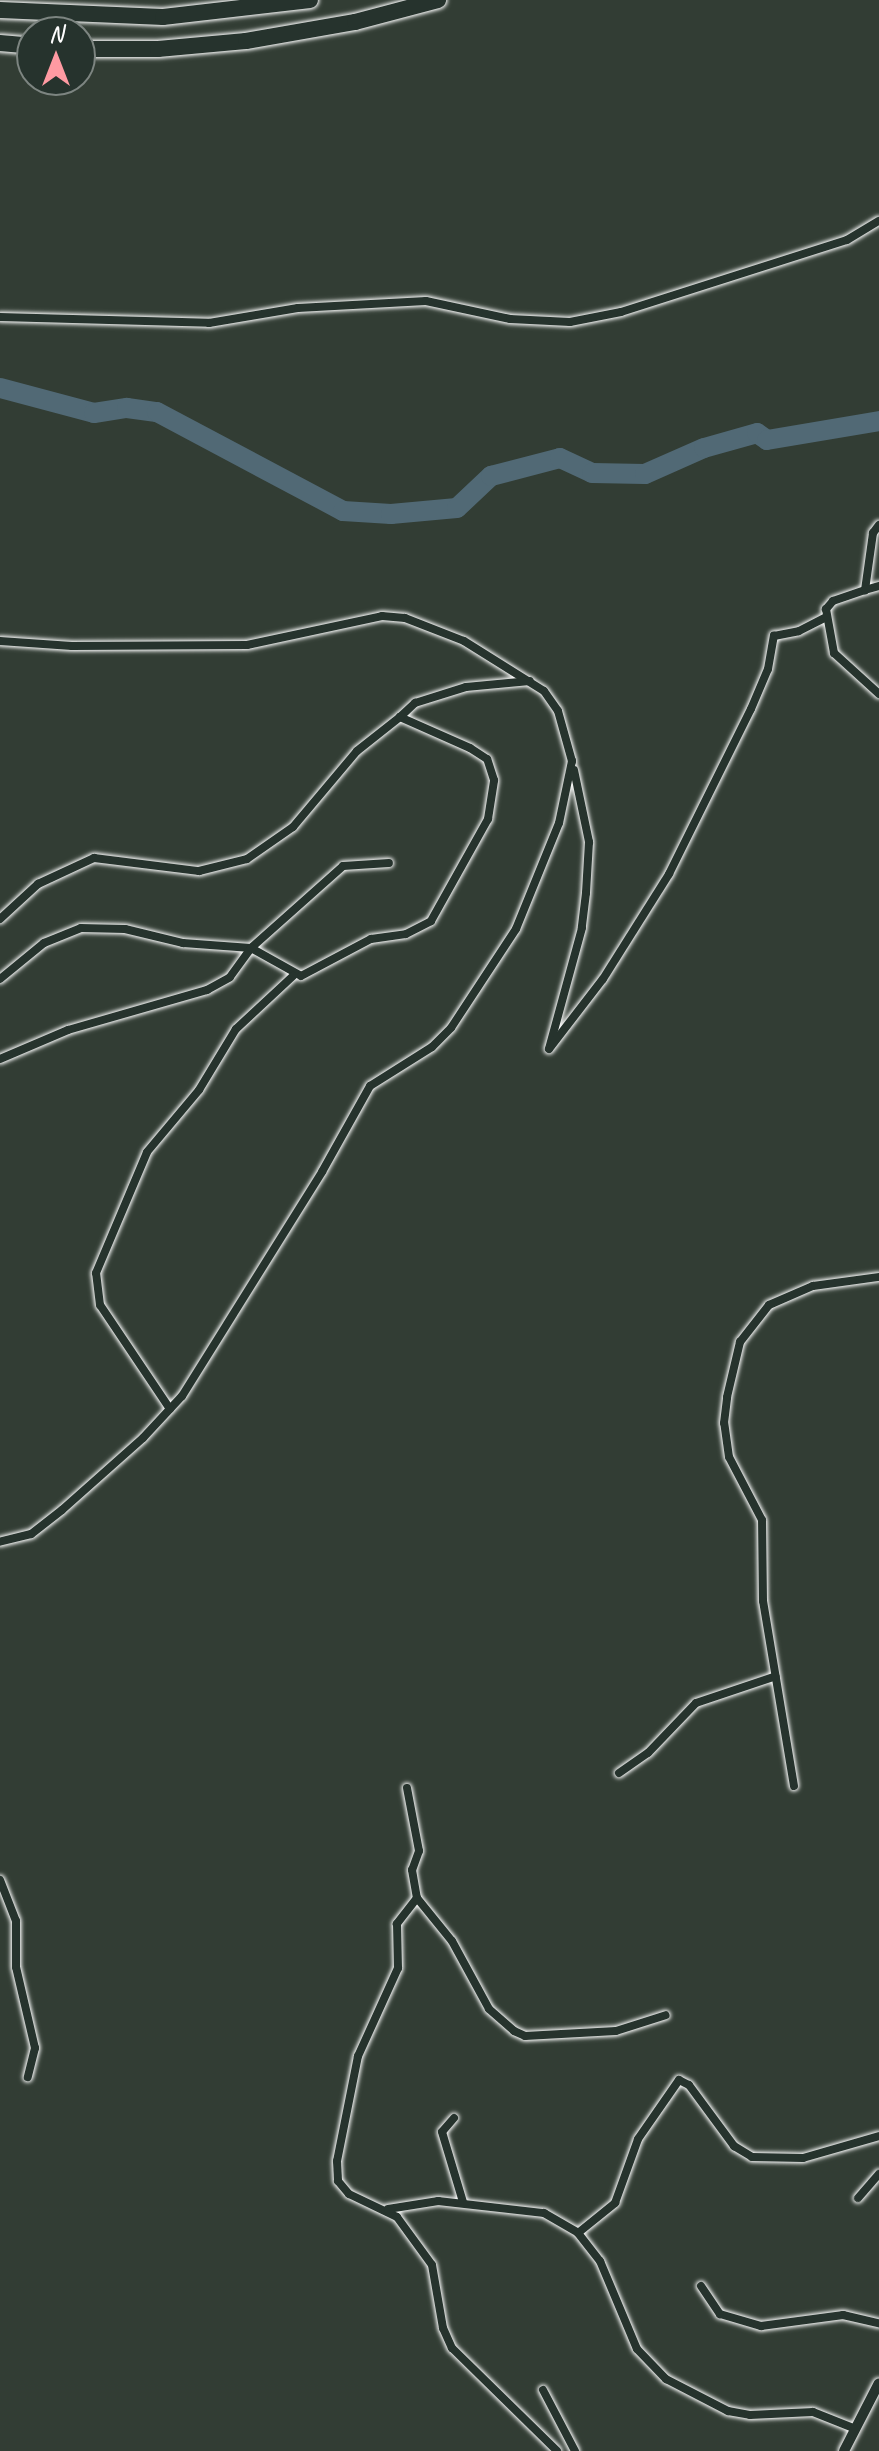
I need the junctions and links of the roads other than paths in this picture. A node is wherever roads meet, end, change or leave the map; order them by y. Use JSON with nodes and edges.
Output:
{"nodes":[{"id":1,"x":310,"y":0,"type":"edge"},
{"id":2,"x":438,"y":0,"type":"edge"},
{"id":3,"x":0,"y":10,"type":"edge"},
{"id":4,"x":96,"y":49,"type":"edge"},
{"id":5,"x":879,"y":221,"type":"edge"},
{"id":6,"x":0,"y":317,"type":"edge"},
{"id":7,"x":879,"y":525,"type":"edge"},
{"id":8,"x":879,"y":586,"type":"edge"},
{"id":9,"x":865,"y":590,"type":"junction"},
{"id":10,"x":821,"y":619,"type":"junction"},
{"id":11,"x":0,"y":641,"type":"edge"},
{"id":12,"x":532,"y":681,"type":"junction"},
{"id":13,"x":879,"y":694,"type":"edge"},
{"id":14,"x":400,"y":717,"type":"junction"},
{"id":15,"x":572,"y":761,"type":"junction"},
{"id":16,"x":389,"y":863,"type":"dead end"},
{"id":17,"x":0,"y":919,"type":"edge"},
{"id":18,"x":251,"y":948,"type":"junction"},
{"id":19,"x":293,"y":976,"type":"junction"},
{"id":20,"x":0,"y":979,"type":"edge"},
{"id":21,"x":0,"y":1059,"type":"edge"},
{"id":22,"x":879,"y":1277,"type":"edge"},
{"id":23,"x":170,"y":1409,"type":"junction"},
{"id":24,"x":0,"y":1542,"type":"edge"},
{"id":25,"x":776,"y":1676,"type":"junction"},
{"id":26,"x":619,"y":1773,"type":"dead end"},
{"id":27,"x":794,"y":1786,"type":"dead end"},
{"id":28,"x":407,"y":1788,"type":"dead end"},
{"id":29,"x":0,"y":1880,"type":"edge"},
{"id":30,"x":417,"y":1898,"type":"junction"},
{"id":31,"x":666,"y":2015,"type":"dead end"},
{"id":32,"x":28,"y":2077,"type":"dead end"},
{"id":33,"x":454,"y":2118,"type":"dead end"},
{"id":34,"x":879,"y":2136,"type":"edge"},
{"id":35,"x":879,"y":2174,"type":"edge"},
{"id":36,"x":858,"y":2198,"type":"dead end"},
{"id":37,"x":463,"y":2202,"type":"junction"},
{"id":38,"x":388,"y":2209,"type":"junction"},
{"id":39,"x":578,"y":2233,"type":"junction"},
{"id":40,"x":701,"y":2286,"type":"dead end"},
{"id":41,"x":879,"y":2323,"type":"edge"},
{"id":42,"x":879,"y":2383,"type":"edge"},
{"id":43,"x":543,"y":2390,"type":"dead end"},
{"id":44,"x":856,"y":2429,"type":"junction"},
{"id":45,"x":557,"y":2451,"type":"edge"},
{"id":46,"x":575,"y":2451,"type":"edge"},
{"id":47,"x":844,"y":2451,"type":"edge"}],
"edges":[{"from":1,"to":3,"type":"highway"},
{"from":2,"to":4,"type":"highway"},
{"from":5,"to":6,"type":"street"},
{"from":7,"to":9,"type":"street"},
{"from":8,"to":9,"type":"street"},
{"from":9,"to":10,"type":"street"},
{"from":10,"to":13,"type":"street"},
{"from":10,"to":15,"type":"street"},
{"from":11,"to":12,"type":"street"},
{"from":12,"to":14,"type":"street"},
{"from":12,"to":15,"type":"street"},
{"from":14,"to":17,"type":"street"},
{"from":14,"to":19,"type":"street"},
{"from":15,"to":23,"type":"street"},
{"from":16,"to":18,"type":"street"},
{"from":18,"to":19,"type":"street"},
{"from":18,"to":20,"type":"street"},
{"from":18,"to":21,"type":"street"},
{"from":19,"to":23,"type":"street"},
{"from":22,"to":25,"type":"street"},
{"from":23,"to":24,"type":"street"},
{"from":25,"to":26,"type":"street"},
{"from":25,"to":27,"type":"street"},
{"from":28,"to":30,"type":"street"},
{"from":29,"to":32,"type":"street"},
{"from":30,"to":31,"type":"street"},
{"from":30,"to":38,"type":"street"},
{"from":33,"to":37,"type":"street"},
{"from":34,"to":39,"type":"street"},
{"from":35,"to":36,"type":"street"},
{"from":37,"to":38,"type":"street"},
{"from":37,"to":39,"type":"street"},
{"from":38,"to":45,"type":"street"},
{"from":39,"to":44,"type":"street"},
{"from":40,"to":41,"type":"street"},
{"from":42,"to":44,"type":"street"},
{"from":43,"to":46,"type":"street"},
{"from":44,"to":47,"type":"street"}]}
